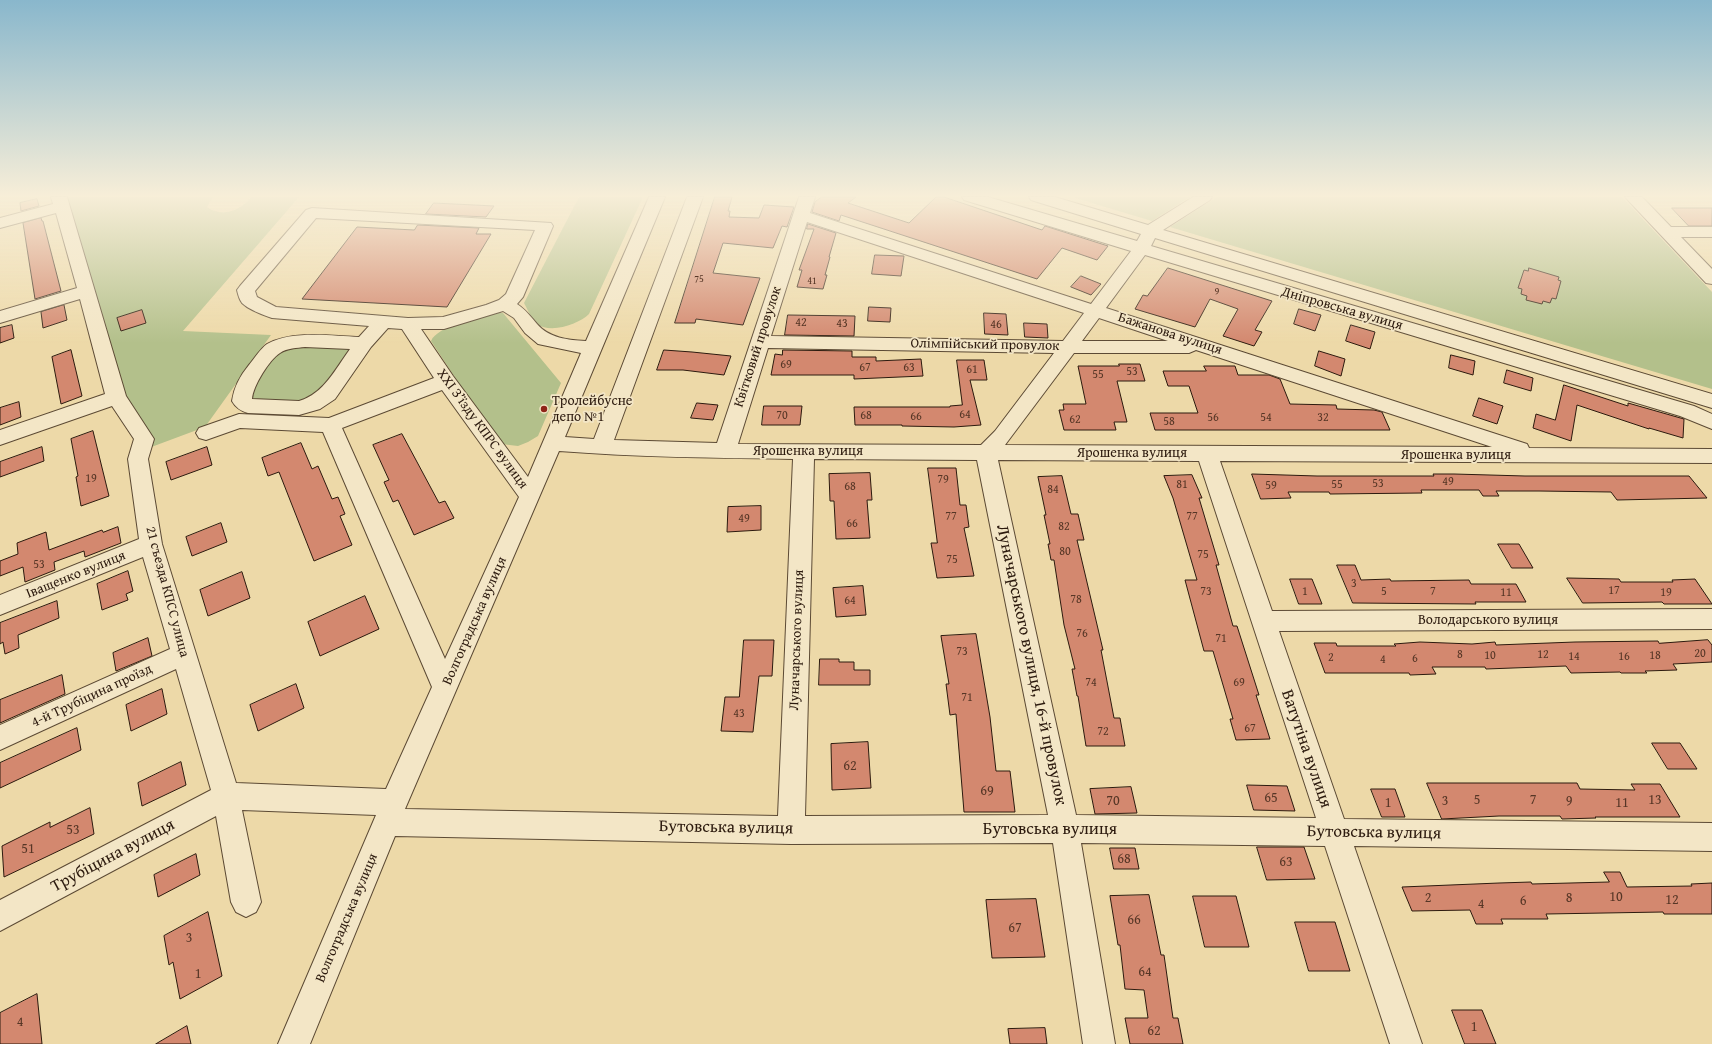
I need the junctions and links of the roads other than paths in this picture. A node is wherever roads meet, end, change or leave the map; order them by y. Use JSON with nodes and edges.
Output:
{"nodes":[{"id":1,"x":74,"y":246,"type":"edge"},
{"id":2,"x":284,"y":246,"type":"edge"},
{"id":3,"x":536,"y":246,"type":"edge"},
{"id":4,"x":636,"y":246,"type":"edge"},
{"id":5,"x":677,"y":246,"type":"edge"},
{"id":6,"x":790,"y":246,"type":"edge"},
{"id":7,"x":896,"y":246,"type":"edge"},
{"id":8,"x":1130,"y":246,"type":"edge"},
{"id":9,"x":1143,"y":246,"type":"edge"},
{"id":10,"x":1199,"y":246,"type":"edge"},
{"id":11,"x":1680,"y":246,"type":"edge"},
{"id":12,"x":1141,"y":249,"type":"junction"},
{"id":13,"x":1712,"y":279,"type":"edge"},
{"id":14,"x":87,"y":291,"type":"junction"},
{"id":15,"x":505,"y":304,"type":"junction"},
{"id":16,"x":1096,"y":310,"type":"junction"},
{"id":17,"x":0,"y":317,"type":"edge"},
{"id":18,"x":384,"y":321,"type":"junction"},
{"id":19,"x":408,"y":324,"type":"junction"},
{"id":20,"x":760,"y":342,"type":"junction"},
{"id":21,"x":364,"y":343,"type":"junction"},
{"id":22,"x":1068,"y":347,"type":"junction"},
{"id":23,"x":1211,"y":347,"type":"junction"},
{"id":24,"x":593,"y":348,"type":"junction"},
{"id":25,"x":446,"y":381,"type":"junction"},
{"id":26,"x":116,"y":397,"type":"junction"},
{"id":27,"x":1712,"y":401,"type":"edge"},
{"id":28,"x":1712,"y":422,"type":"edge"},
{"id":29,"x":330,"y":425,"type":"junction"},
{"id":30,"x":206,"y":433,"type":"dead end"},
{"id":31,"x":0,"y":438,"type":"edge"},
{"id":32,"x":552,"y":444,"type":"junction"},
{"id":33,"x":601,"y":447,"type":"junction"},
{"id":34,"x":725,"y":451,"type":"junction"},
{"id":35,"x":804,"y":451,"type":"junction"},
{"id":36,"x":986,"y":452,"type":"junction"},
{"id":37,"x":1207,"y":453,"type":"junction"},
{"id":38,"x":1540,"y":455,"type":"junction"},
{"id":39,"x":1712,"y":456,"type":"edge"},
{"id":40,"x":530,"y":496,"type":"junction"},
{"id":41,"x":151,"y":544,"type":"junction"},
{"id":42,"x":0,"y":605,"type":"edge"},
{"id":43,"x":1712,"y":619,"type":"edge"},
{"id":44,"x":1263,"y":621,"type":"junction"},
{"id":45,"x":184,"y":654,"type":"junction"},
{"id":46,"x":445,"y":688,"type":"junction"},
{"id":47,"x":0,"y":738,"type":"edge"},
{"id":48,"x":226,"y":796,"type":"junction"},
{"id":49,"x":391,"y":812,"type":"junction"},
{"id":50,"x":791,"y":830,"type":"junction"},
{"id":51,"x":1065,"y":830,"type":"junction"},
{"id":52,"x":1334,"y":833,"type":"junction"},
{"id":53,"x":1712,"y":837,"type":"edge"},
{"id":54,"x":246,"y":902,"type":"dead end"},
{"id":55,"x":0,"y":916,"type":"edge"},
{"id":56,"x":294,"y":1044,"type":"edge"},
{"id":57,"x":1099,"y":1044,"type":"edge"},
{"id":58,"x":1406,"y":1044,"type":"edge"}],
"edges":[{"from":1,"to":14,"type":"street","name":"21 съезда КПСС улица"},
{"from":2,"to":18,"type":"street"},
{"from":3,"to":15,"type":"street"},
{"from":4,"to":24,"type":"street","name":"Волгоградська вулиця"},
{"from":5,"to":33,"type":"street"},
{"from":6,"to":20,"type":"street","name":"Квітковий провулок"},
{"from":7,"to":16,"type":"street","name":"Бажанова вулиця"},
{"from":8,"to":12,"type":"street","name":"Дніпровська вулиця"},
{"from":9,"to":12,"type":"street"},
{"from":10,"to":27,"type":"street","name":"Дніпровська вулиця"},
{"from":11,"to":13,"type":"street"},
{"from":12,"to":16,"type":"street"},
{"from":12,"to":28,"type":"street","name":"Дніпровська вулиця"},
{"from":14,"to":17,"type":"street"},
{"from":14,"to":26,"type":"street","name":"21 съезда КПСС улица"},
{"from":15,"to":19,"type":"street"},
{"from":15,"to":24,"type":"street"},
{"from":16,"to":22,"type":"street"},
{"from":16,"to":23,"type":"street","name":"Бажанова вулиця"},
{"from":18,"to":19,"type":"street"},
{"from":18,"to":21,"type":"street"},
{"from":19,"to":25,"type":"street","name":"XXI З’їзду КПРС вулиця"},
{"from":20,"to":22,"type":"street","name":"Олімпійський провулок"},
{"from":20,"to":34,"type":"street","name":"Квітковий провулок"},
{"from":21,"to":21,"type":"street"},
{"from":22,"to":23,"type":"street","name":"Олімпійський провулок"},
{"from":22,"to":36,"type":"street"},
{"from":23,"to":38,"type":"street","name":"Бажанова вулиця"},
{"from":24,"to":32,"type":"street","name":"Волгоградська вулиця"},
{"from":25,"to":29,"type":"street"},
{"from":25,"to":40,"type":"street","name":"XXI З’їзду КПРС вулиця"},
{"from":26,"to":31,"type":"street"},
{"from":26,"to":41,"type":"street","name":"21 съезда КПСС улица"},
{"from":29,"to":30,"type":"street"},
{"from":29,"to":46,"type":"street"},
{"from":32,"to":33,"type":"street","name":"Ярошенка вулиця"},
{"from":32,"to":40,"type":"street","name":"Волгоградська вулиця"},
{"from":33,"to":34,"type":"street","name":"Ярошенка вулиця"},
{"from":34,"to":35,"type":"street","name":"Ярошенка вулиця"},
{"from":35,"to":36,"type":"street","name":"Ярошенка вулиця"},
{"from":35,"to":50,"type":"street","name":"Луначарського вулиця"},
{"from":36,"to":37,"type":"street","name":"Ярошенка вулиця"},
{"from":36,"to":51,"type":"street","name":"Луначарського вулиця, 16-й провулок"},
{"from":37,"to":38,"type":"street","name":"Ярошенка вулиця"},
{"from":37,"to":44,"type":"street","name":"Ватутіна вулиця"},
{"from":38,"to":39,"type":"street","name":"Ярошенка вулиця"},
{"from":40,"to":46,"type":"street","name":"Волгоградська вулиця"},
{"from":41,"to":42,"type":"street","name":"Іващенко вулиця"},
{"from":41,"to":45,"type":"street","name":"21 съезда КПСС улица"},
{"from":43,"to":44,"type":"street","name":"Володарського вулиця"},
{"from":44,"to":52,"type":"street","name":"Ватутіна вулиця"},
{"from":45,"to":47,"type":"street","name":"4-й Трубіцина проїзд"},
{"from":45,"to":48,"type":"street","name":"21 съезда КПСС улица"},
{"from":46,"to":49,"type":"street","name":"Волгоградська вулиця"},
{"from":48,"to":49,"type":"street","name":"Бутовська вулиця"},
{"from":48,"to":54,"type":"street","name":"21 съезда КПСС улица"},
{"from":48,"to":55,"type":"street","name":"Трубіцина вулиця"},
{"from":49,"to":50,"type":"street","name":"Бутовська вулиця"},
{"from":49,"to":56,"type":"street","name":"Волгоградська вулиця"},
{"from":50,"to":51,"type":"street","name":"Бутовська вулиця"},
{"from":51,"to":52,"type":"street","name":"Бутовська вулиця"},
{"from":51,"to":57,"type":"street","name":"Луначарського вулиця, 16-й провулок"},
{"from":52,"to":53,"type":"street","name":"Бутовська вулиця"},
{"from":52,"to":58,"type":"street","name":"Ватутіна вулиця"}]}
